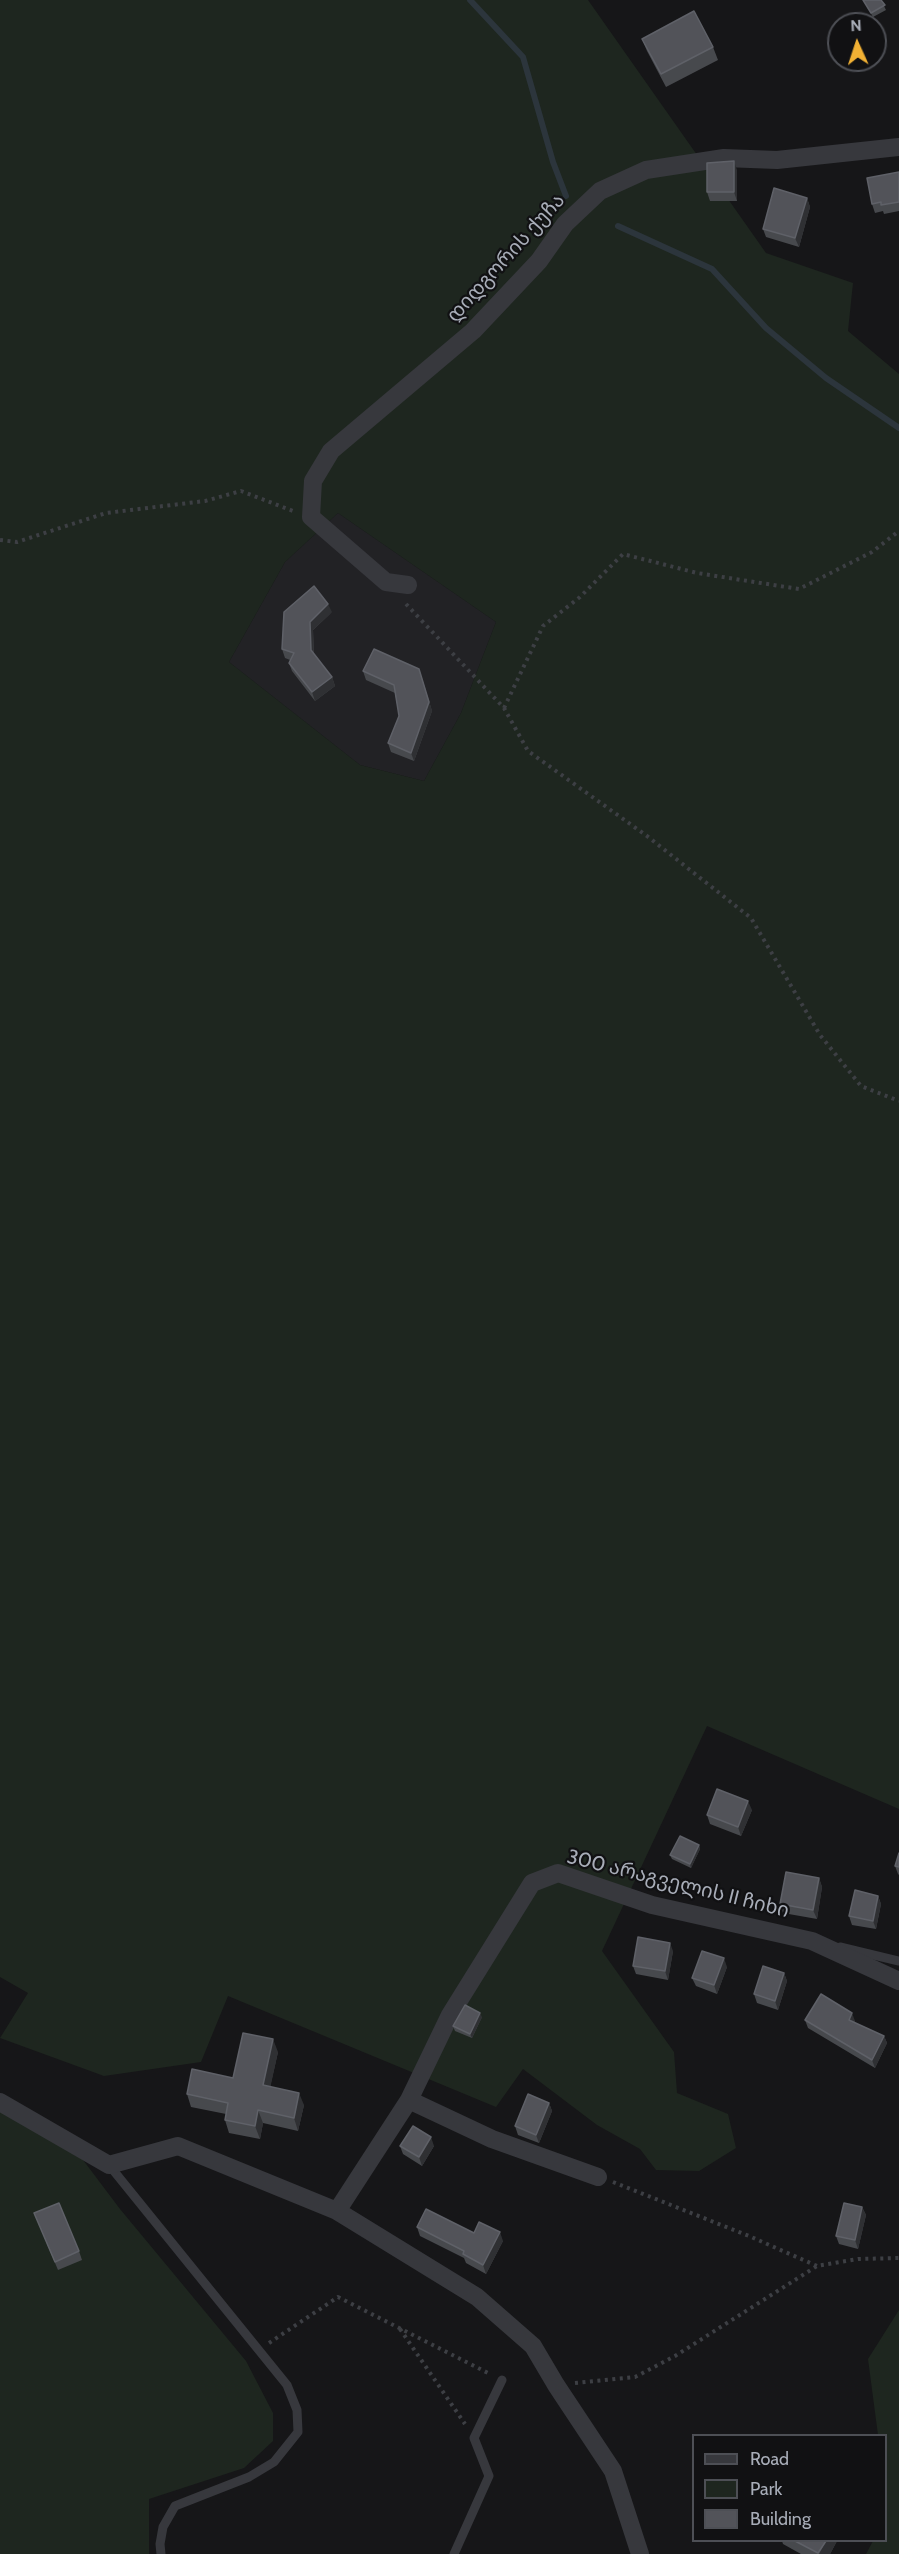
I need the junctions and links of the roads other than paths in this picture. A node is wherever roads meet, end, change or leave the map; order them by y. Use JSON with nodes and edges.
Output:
{"nodes":[{"id":1,"x":899,"y":147,"type":"edge"},
{"id":2,"x":408,"y":585,"type":"dead end"},
{"id":3,"x":812,"y":1941,"type":"junction"},
{"id":4,"x":899,"y":1961,"type":"edge"},
{"id":5,"x":899,"y":1982,"type":"edge"},
{"id":6,"x":409,"y":2100,"type":"junction"},
{"id":7,"x":0,"y":2102,"type":"edge"},
{"id":8,"x":110,"y":2165,"type":"junction"},
{"id":9,"x":598,"y":2177,"type":"road end"},
{"id":10,"x":337,"y":2211,"type":"junction"},
{"id":11,"x":502,"y":2380,"type":"road end"},
{"id":12,"x":161,"y":2554,"type":"edge"},
{"id":13,"x":454,"y":2554,"type":"edge"},
{"id":14,"x":640,"y":2554,"type":"edge"}],
"edges":[{"from":1,"to":2,"type":"street","name":"დიდგორის ქუჩა"},
{"from":3,"to":4,"type":"lane","name":"300 არაგველის II ჩიხი"},
{"from":3,"to":5,"type":"street","name":"300 არაგველის II ჩიხი"},
{"from":3,"to":6,"type":"street","name":"300 არაგველის II ჩიხი"},
{"from":6,"to":9,"type":"street"},
{"from":6,"to":10,"type":"street","name":"300 არაგველის II ჩიხი"},
{"from":7,"to":8,"type":"street"},
{"from":8,"to":10,"type":"street"},
{"from":8,"to":12,"type":"lane"},
{"from":10,"to":14,"type":"street"},
{"from":11,"to":13,"type":"lane"}]}
